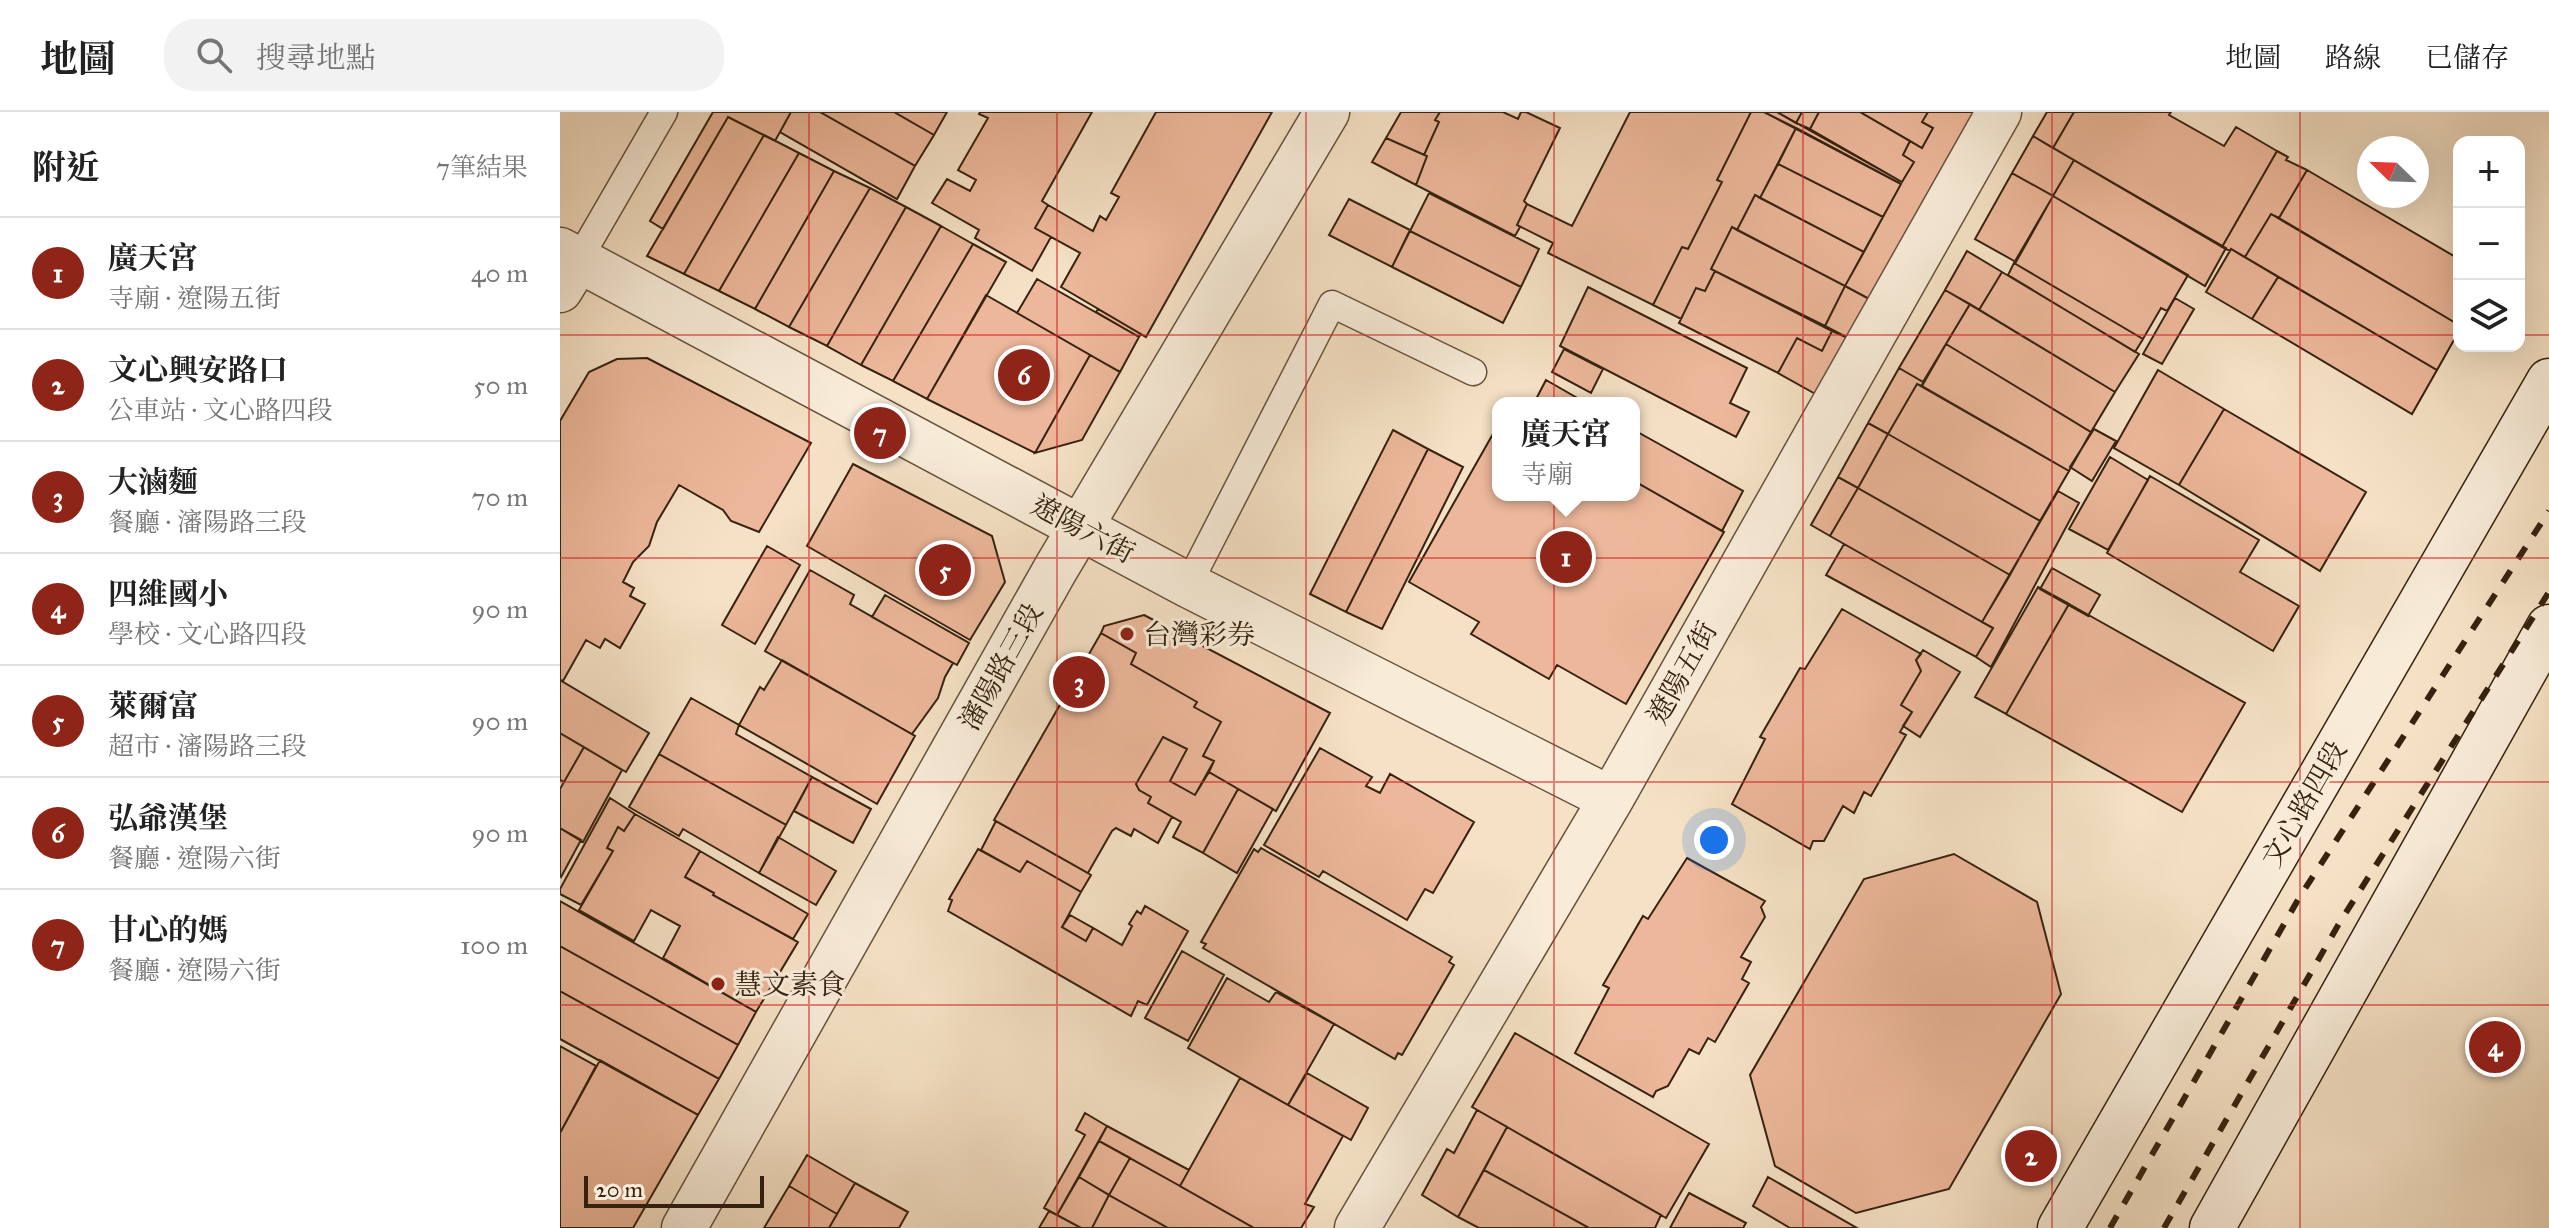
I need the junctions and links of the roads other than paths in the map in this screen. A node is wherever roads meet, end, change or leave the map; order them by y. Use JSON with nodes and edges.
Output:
{"nodes":[{"id":1,"x":664,"y":112,"type":"edge"},
{"id":2,"x":1327,"y":112,"type":"edge"},
{"id":3,"x":1999,"y":112,"type":"edge"},
{"id":4,"x":566,"y":266,"type":"edge"},
{"id":5,"x":1473,"y":372,"type":"dead end"},
{"id":6,"x":2549,"y":381,"type":"edge"},
{"id":7,"x":1080,"y":528,"type":"junction"},
{"id":8,"x":1188,"y":585,"type":"junction"},
{"id":9,"x":2549,"y":627,"type":"edge"},
{"id":10,"x":1611,"y":799,"type":"junction"},
{"id":11,"x":684,"y":1228,"type":"edge"},
{"id":12,"x":1357,"y":1228,"type":"edge"},
{"id":13,"x":2060,"y":1228,"type":"edge"},
{"id":14,"x":2212,"y":1228,"type":"edge"}],
"edges":[{"from":1,"to":4,"type":"lane"},
{"from":2,"to":7,"type":"street","name":"瀋陽路三段"},
{"from":3,"to":10,"type":"street","name":"遼陽五街"},
{"from":4,"to":7,"type":"street","name":"遼陽六街"},
{"from":5,"to":8,"type":"lane"},
{"from":6,"to":13,"type":"street","name":"文心路四段"},
{"from":7,"to":8,"type":"street","name":"遼陽六街"},
{"from":7,"to":11,"type":"street","name":"瀋陽路三段"},
{"from":8,"to":10,"type":"street","name":"遼陽六街"},
{"from":9,"to":14,"type":"street"},
{"from":10,"to":12,"type":"street","name":"遼陽五街"}]}
